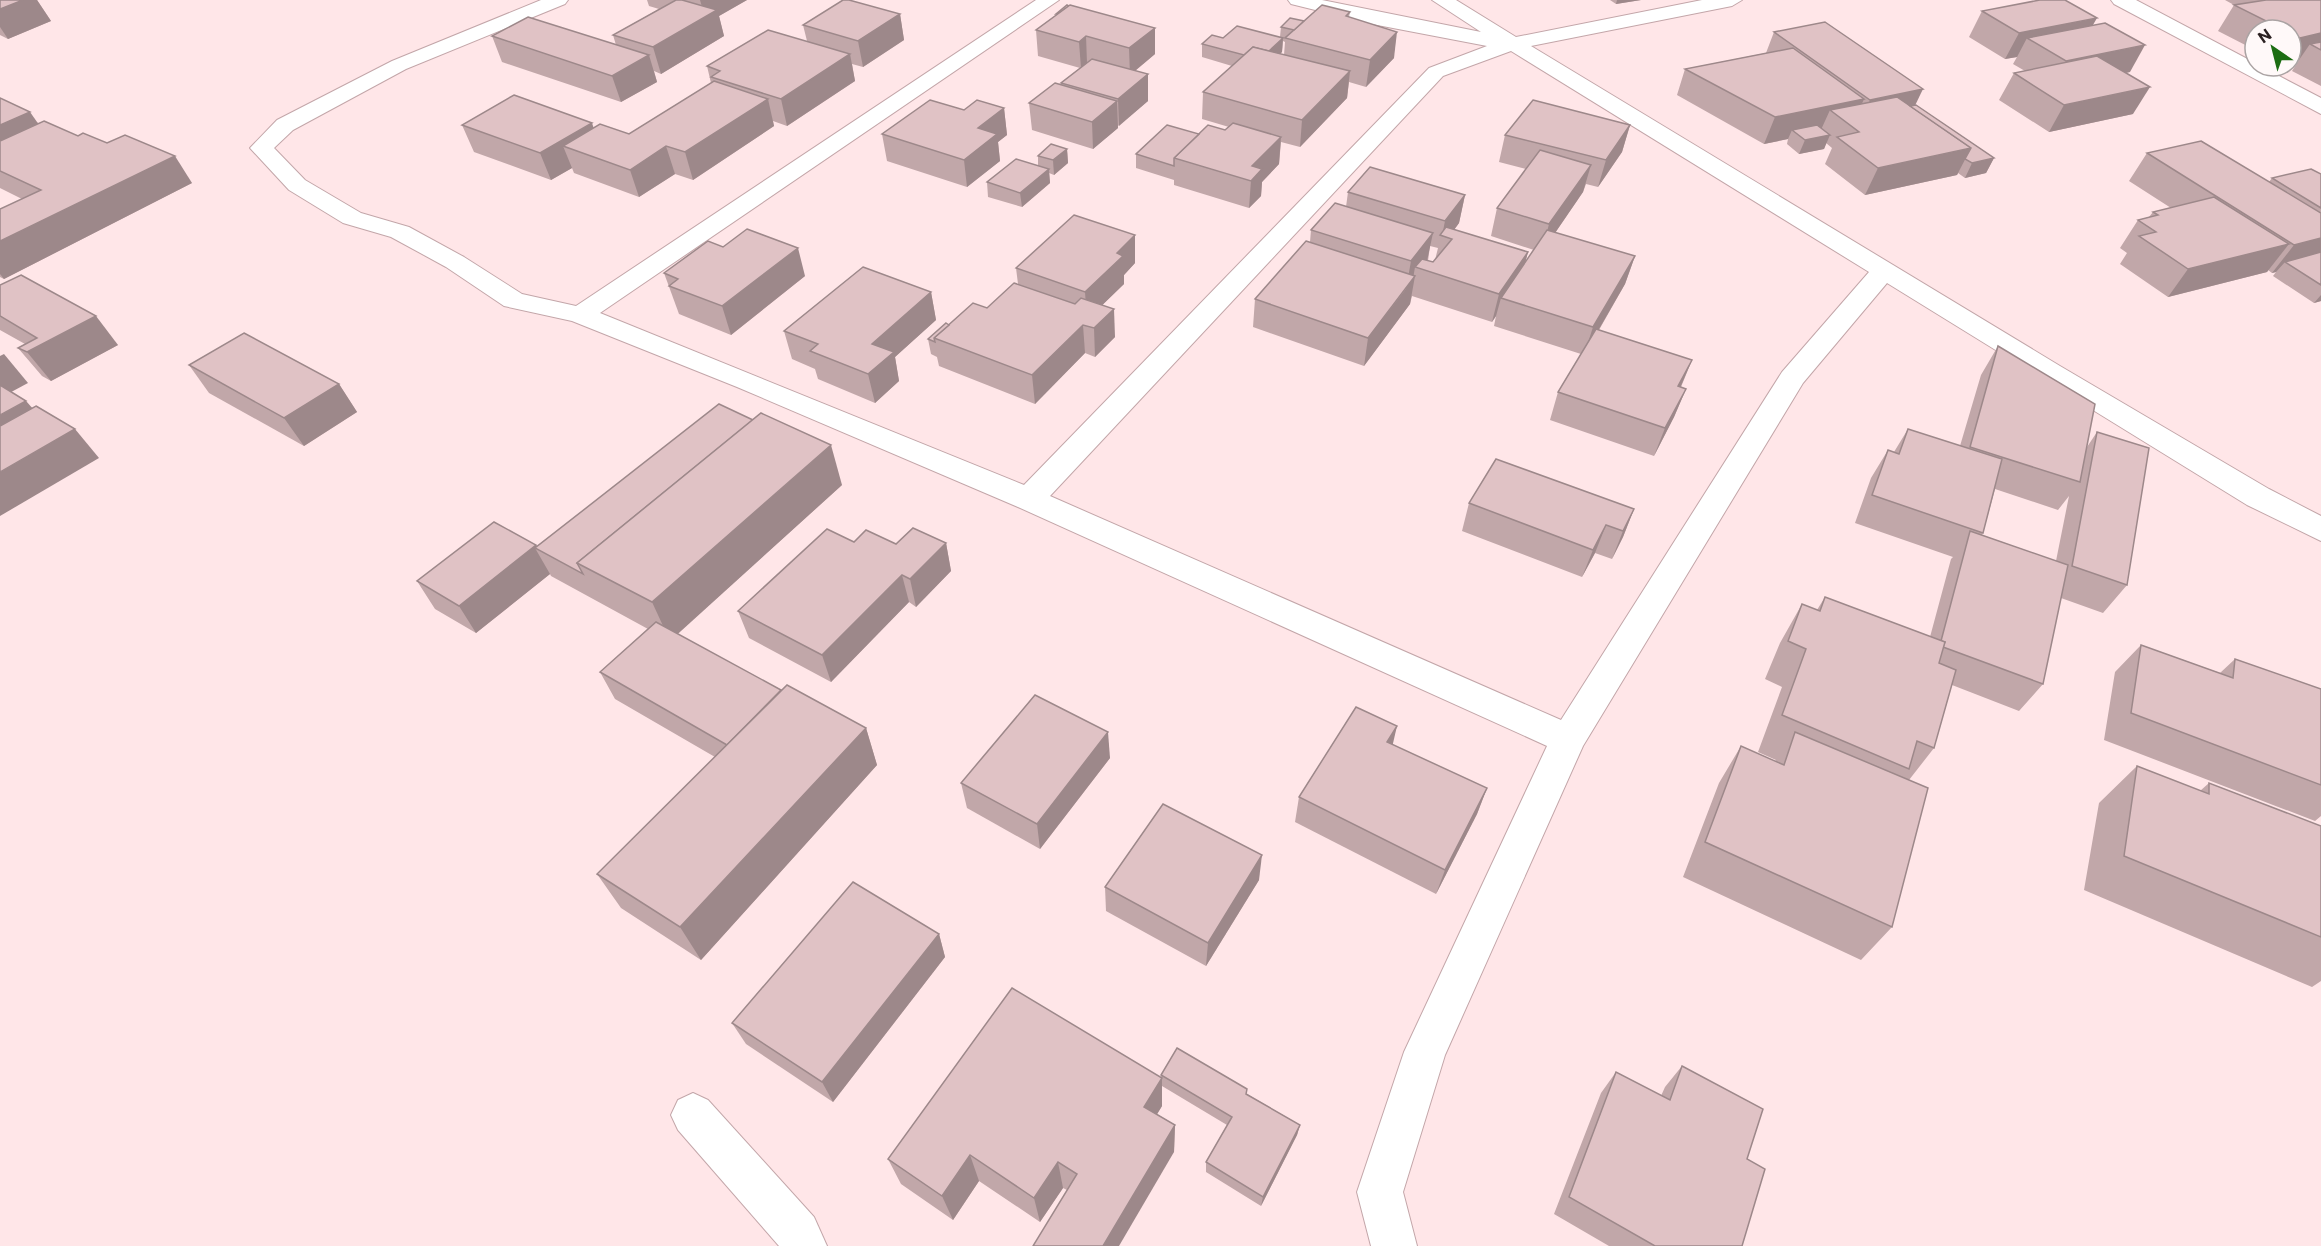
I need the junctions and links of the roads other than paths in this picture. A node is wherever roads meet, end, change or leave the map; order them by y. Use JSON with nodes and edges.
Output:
{"nodes":[{"id":1,"x":1049,"y":0,"type":"edge"},
{"id":2,"x":1298,"y":0,"type":"edge"},
{"id":3,"x":1442,"y":0,"type":"edge"},
{"id":4,"x":1732,"y":0,"type":"edge"},
{"id":5,"x":2121,"y":0,"type":"edge"},
{"id":6,"x":545,"y":2,"type":"edge"},
{"id":7,"x":1510,"y":44,"type":"junction"},
{"id":8,"x":2321,"y":107,"type":"edge"},
{"id":9,"x":1884,"y":271,"type":"junction"},
{"id":10,"x":580,"y":315,"type":"junction"},
{"id":11,"x":1029,"y":499,"type":"junction"},
{"id":12,"x":2321,"y":530,"type":"edge"},
{"id":13,"x":1568,"y":739,"type":"junction"},
{"id":14,"x":693,"y":1115,"type":"dead end"},
{"id":15,"x":804,"y":1246,"type":"edge"},
{"id":16,"x":1394,"y":1246,"type":"edge"}],
"edges":[{"from":1,"to":10,"type":"street"},
{"from":2,"to":7,"type":"street"},
{"from":3,"to":7,"type":"street"},
{"from":4,"to":7,"type":"street"},
{"from":5,"to":8,"type":"street"},
{"from":6,"to":10,"type":"street"},
{"from":7,"to":9,"type":"street"},
{"from":7,"to":11,"type":"street"},
{"from":9,"to":12,"type":"street"},
{"from":9,"to":13,"type":"street"},
{"from":10,"to":11,"type":"street"},
{"from":11,"to":13,"type":"street"},
{"from":13,"to":16,"type":"street"},
{"from":14,"to":15,"type":"street"}]}
